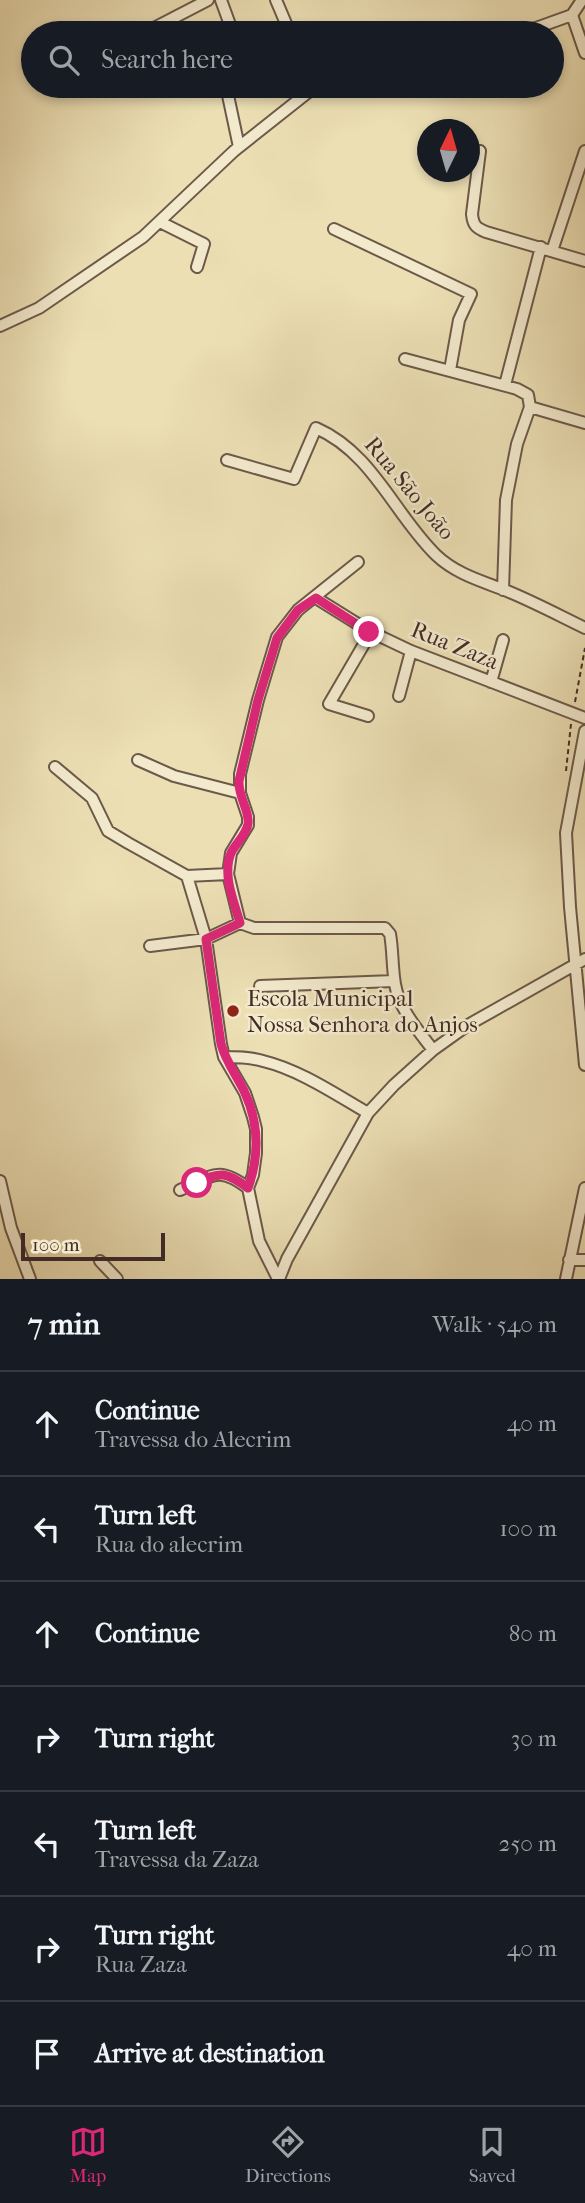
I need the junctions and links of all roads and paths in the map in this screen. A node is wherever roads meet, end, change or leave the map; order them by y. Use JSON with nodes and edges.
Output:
{"nodes":[{"id":1,"x":208,"y":0,"type":"edge"},
{"id":2,"x":221,"y":0,"type":"edge"},
{"id":3,"x":276,"y":0,"type":"edge"},
{"id":4,"x":582,"y":0,"type":"edge"},
{"id":5,"x":572,"y":15,"type":"junction"},
{"id":6,"x":169,"y":21,"type":"edge"},
{"id":7,"x":229,"y":21,"type":"edge"},
{"id":8,"x":285,"y":21,"type":"edge"},
{"id":9,"x":555,"y":21,"type":"edge"},
{"id":10,"x":585,"y":53,"type":"edge"},
{"id":11,"x":229,"y":98,"type":"edge"},
{"id":12,"x":301,"y":98,"type":"edge"},
{"id":13,"x":239,"y":147,"type":"junction"},
{"id":14,"x":585,"y":151,"type":"edge"},
{"id":15,"x":476,"y":182,"type":"edge"},
{"id":16,"x":160,"y":222,"type":"junction"},
{"id":17,"x":334,"y":229,"type":"dead end"},
{"id":18,"x":546,"y":249,"type":"junction"},
{"id":19,"x":585,"y":261,"type":"edge"},
{"id":20,"x":197,"y":267,"type":"dead end"},
{"id":21,"x":0,"y":326,"type":"edge"},
{"id":22,"x":405,"y":359,"type":"dead end"},
{"id":23,"x":450,"y":370,"type":"junction"},
{"id":24,"x":505,"y":385,"type":"junction"},
{"id":25,"x":530,"y":407,"type":"junction"},
{"id":26,"x":585,"y":409,"type":"edge"},
{"id":27,"x":583,"y":423,"type":"edge"},
{"id":28,"x":227,"y":460,"type":"dead end"},
{"id":29,"x":358,"y":562,"type":"dead end"},
{"id":30,"x":503,"y":590,"type":"junction"},
{"id":31,"x":316,"y":598,"type":"junction"},
{"id":32,"x":585,"y":628,"type":"edge"},
{"id":33,"x":371,"y":632,"type":"junction"},
{"id":34,"x":503,"y":639,"type":"dead end"},
{"id":35,"x":585,"y":648,"type":"edge"},
{"id":36,"x":411,"y":651,"type":"junction"},
{"id":37,"x":491,"y":682,"type":"junction"},
{"id":38,"x":399,"y":696,"type":"dead end"},
{"id":39,"x":573,"y":713,"type":"junction"},
{"id":40,"x":368,"y":716,"type":"dead end"},
{"id":41,"x":585,"y":718,"type":"edge"},
{"id":42,"x":585,"y":731,"type":"edge"},
{"id":43,"x":138,"y":760,"type":"dead end"},
{"id":44,"x":55,"y":767,"type":"dead end"},
{"id":45,"x":566,"y":774,"type":"dead end"},
{"id":46,"x":240,"y":793,"type":"junction"},
{"id":47,"x":228,"y":874,"type":"junction"},
{"id":48,"x":187,"y":876,"type":"junction"},
{"id":49,"x":240,"y":923,"type":"junction"},
{"id":50,"x":206,"y":939,"type":"junction"},
{"id":51,"x":150,"y":946,"type":"dead end"},
{"id":52,"x":580,"y":963,"type":"edge"},
{"id":53,"x":394,"y":982,"type":"junction"},
{"id":54,"x":260,"y":986,"type":"dead end"},
{"id":55,"x":583,"y":1025,"type":"edge"},
{"id":56,"x":433,"y":1050,"type":"junction"},
{"id":57,"x":224,"y":1057,"type":"junction"},
{"id":58,"x":585,"y":1065,"type":"edge"},
{"id":59,"x":368,"y":1113,"type":"junction"},
{"id":60,"x":0,"y":1181,"type":"edge"},
{"id":61,"x":248,"y":1188,"type":"junction"},
{"id":62,"x":585,"y":1188,"type":"edge"},
{"id":63,"x":180,"y":1190,"type":"dead end"},
{"id":64,"x":583,"y":1209,"type":"edge"},
{"id":65,"x":569,"y":1260,"type":"junction"},
{"id":66,"x":585,"y":1260,"type":"edge"},
{"id":67,"x":100,"y":1261,"type":"dead end"},
{"id":68,"x":30,"y":1279,"type":"edge"},
{"id":69,"x":117,"y":1279,"type":"edge"},
{"id":70,"x":278,"y":1279,"type":"edge"},
{"id":71,"x":566,"y":1279,"type":"edge"}],
"edges":[{"from":1,"to":6,"type":"street"},
{"from":2,"to":7,"type":"street"},
{"from":3,"to":8,"type":"street"},
{"from":4,"to":5,"type":"street"},
{"from":5,"to":9,"type":"street"},
{"from":5,"to":10,"type":"street"},
{"from":11,"to":13,"type":"street"},
{"from":12,"to":13,"type":"street"},
{"from":13,"to":16,"type":"street"},
{"from":14,"to":18,"type":"street"},
{"from":15,"to":18,"type":"street"},
{"from":16,"to":20,"type":"street"},
{"from":16,"to":21,"type":"street"},
{"from":17,"to":23,"type":"street"},
{"from":18,"to":19,"type":"street"},
{"from":18,"to":24,"type":"street"},
{"from":22,"to":23,"type":"street"},
{"from":23,"to":24,"type":"street"},
{"from":24,"to":25,"type":"street"},
{"from":25,"to":27,"type":"street"},
{"from":25,"to":30,"type":"street"},
{"from":26,"to":27,"type":"street"},
{"from":28,"to":30,"type":"street","name":"Rua São João"},
{"from":29,"to":31,"type":"street"},
{"from":30,"to":32,"type":"street","name":"Rua São João"},
{"from":31,"to":33,"type":"street","name":"Rua Zaza"},
{"from":31,"to":46,"type":"street"},
{"from":33,"to":36,"type":"street","name":"Rua Zaza"},
{"from":33,"to":40,"type":"street"},
{"from":34,"to":37,"type":"street"},
{"from":35,"to":39,"type":"path"},
{"from":36,"to":37,"type":"street","name":"Rua Zaza"},
{"from":36,"to":38,"type":"street"},
{"from":37,"to":39,"type":"street","name":"Rua Zaza"},
{"from":39,"to":41,"type":"street","name":"Rua Zaza"},
{"from":39,"to":45,"type":"path"},
{"from":42,"to":52,"type":"street"},
{"from":43,"to":46,"type":"street"},
{"from":44,"to":48,"type":"street"},
{"from":46,"to":47,"type":"street"},
{"from":47,"to":48,"type":"street"},
{"from":47,"to":49,"type":"street"},
{"from":48,"to":50,"type":"street"},
{"from":49,"to":50,"type":"street"},
{"from":49,"to":53,"type":"street"},
{"from":50,"to":51,"type":"street"},
{"from":50,"to":57,"type":"street"},
{"from":52,"to":55,"type":"street"},
{"from":52,"to":56,"type":"street"},
{"from":53,"to":54,"type":"street"},
{"from":53,"to":56,"type":"street"},
{"from":55,"to":58,"type":"street"},
{"from":56,"to":59,"type":"street"},
{"from":57,"to":59,"type":"street"},
{"from":57,"to":61,"type":"street"},
{"from":59,"to":70,"type":"street"},
{"from":60,"to":68,"type":"street"},
{"from":61,"to":63,"type":"street"},
{"from":61,"to":70,"type":"street"},
{"from":62,"to":64,"type":"street"},
{"from":64,"to":65,"type":"street"},
{"from":65,"to":66,"type":"street"},
{"from":65,"to":71,"type":"street"},
{"from":67,"to":69,"type":"street"}]}
